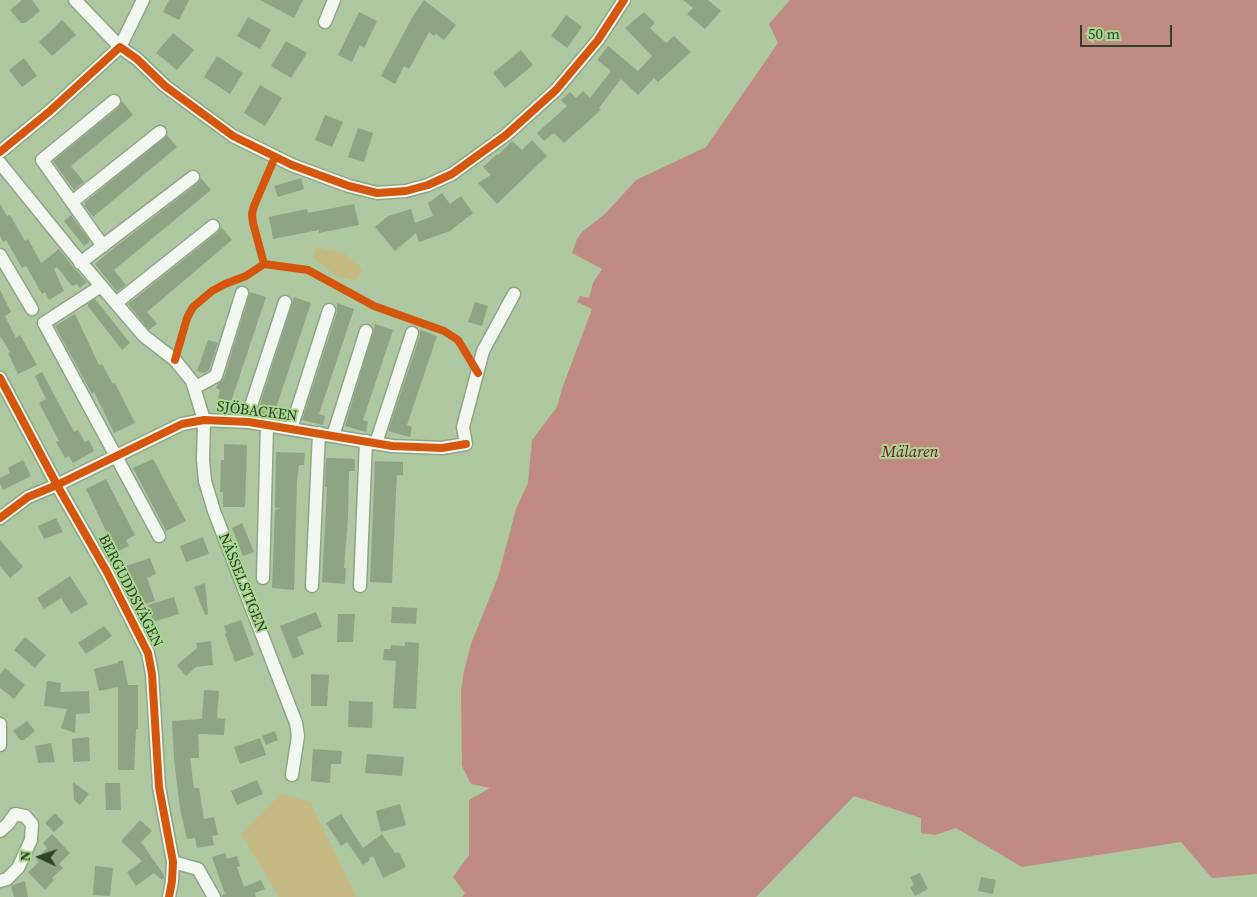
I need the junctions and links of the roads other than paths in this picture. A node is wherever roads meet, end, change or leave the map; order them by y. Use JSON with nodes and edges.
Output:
{"nodes":[{"id":1,"x":75,"y":0,"type":"edge"},
{"id":2,"x":143,"y":0,"type":"edge"},
{"id":3,"x":334,"y":0,"type":"edge"},
{"id":4,"x":624,"y":0,"type":"edge"},
{"id":5,"x":325,"y":22,"type":"dead end"},
{"id":6,"x":120,"y":46,"type":"junction"},
{"id":7,"x":114,"y":101,"type":"dead end"},
{"id":8,"x":160,"y":132,"type":"dead end"},
{"id":9,"x":0,"y":152,"type":"edge"},
{"id":10,"x":0,"y":163,"type":"edge"},
{"id":11,"x":193,"y":177,"type":"dead end"},
{"id":12,"x":72,"y":202,"type":"junction"},
{"id":13,"x":213,"y":226,"type":"dead end"},
{"id":14,"x":103,"y":246,"type":"junction"},
{"id":15,"x":0,"y":255,"type":"edge"},
{"id":16,"x":80,"y":262,"type":"junction"},
{"id":17,"x":101,"y":286,"type":"junction"},
{"id":18,"x":242,"y":293,"type":"dead end"},
{"id":19,"x":514,"y":294,"type":"dead end"},
{"id":20,"x":285,"y":302,"type":"dead end"},
{"id":21,"x":116,"y":303,"type":"junction"},
{"id":22,"x":32,"y":308,"type":"dead end"},
{"id":23,"x":329,"y":310,"type":"dead end"},
{"id":24,"x":366,"y":330,"type":"dead end"},
{"id":25,"x":412,"y":333,"type":"dead end"},
{"id":26,"x":0,"y":378,"type":"edge"},
{"id":27,"x":194,"y":388,"type":"junction"},
{"id":28,"x":204,"y":420,"type":"junction"},
{"id":29,"x":246,"y":422,"type":"junction"},
{"id":30,"x":267,"y":424,"type":"junction"},
{"id":31,"x":291,"y":429,"type":"junction"},
{"id":32,"x":319,"y":433,"type":"junction"},
{"id":33,"x":333,"y":436,"type":"junction"},
{"id":34,"x":371,"y":442,"type":"junction"},
{"id":35,"x":115,"y":457,"type":"junction"},
{"id":36,"x":57,"y":485,"type":"junction"},
{"id":37,"x":0,"y":518,"type":"edge"},
{"id":38,"x":159,"y":536,"type":"dead end"},
{"id":39,"x":263,"y":578,"type":"dead end"},
{"id":40,"x":312,"y":586,"type":"dead end"},
{"id":41,"x":360,"y":586,"type":"dead end"},
{"id":42,"x":0,"y":724,"type":"edge"},
{"id":43,"x":0,"y":745,"type":"edge"},
{"id":44,"x":292,"y":775,"type":"dead end"},
{"id":45,"x":0,"y":832,"type":"edge"},
{"id":46,"x":172,"y":862,"type":"junction"},
{"id":47,"x":0,"y":881,"type":"edge"},
{"id":48,"x":169,"y":897,"type":"edge"},
{"id":49,"x":214,"y":897,"type":"edge"}],
"edges":[{"from":1,"to":6,"type":"street"},
{"from":2,"to":6,"type":"street"},
{"from":3,"to":5,"type":"street"},
{"from":4,"to":6,"type":"street"},
{"from":6,"to":9,"type":"street"},
{"from":7,"to":12,"type":"street"},
{"from":8,"to":12,"type":"street"},
{"from":10,"to":16,"type":"street","name":"NÄSSELSTIGEN"},
{"from":11,"to":14,"type":"street"},
{"from":12,"to":14,"type":"street"},
{"from":13,"to":21,"type":"street"},
{"from":14,"to":16,"type":"street"},
{"from":15,"to":22,"type":"street"},
{"from":16,"to":17,"type":"street","name":"NÄSSELSTIGEN"},
{"from":17,"to":21,"type":"street","name":"NÄSSELSTIGEN"},
{"from":17,"to":35,"type":"street"},
{"from":18,"to":27,"type":"street"},
{"from":19,"to":34,"type":"street","name":"SJÖBACKEN"},
{"from":20,"to":29,"type":"street","name":"SJÖBACKEN"},
{"from":21,"to":27,"type":"street","name":"NÄSSELSTIGEN"},
{"from":23,"to":31,"type":"street","name":"SJÖBACKEN"},
{"from":24,"to":33,"type":"street"},
{"from":25,"to":34,"type":"street"},
{"from":26,"to":36,"type":"street","name":"BERGUDDSVÄGEN"},
{"from":27,"to":28,"type":"street","name":"NÄSSELSTIGEN"},
{"from":28,"to":29,"type":"street","name":"SJÖBACKEN"},
{"from":28,"to":35,"type":"street","name":"SJÖBACKEN"},
{"from":28,"to":44,"type":"street","name":"NÄSSELSTIGEN"},
{"from":29,"to":30,"type":"street","name":"SJÖBACKEN"},
{"from":30,"to":31,"type":"street","name":"SJÖBACKEN"},
{"from":30,"to":39,"type":"street","name":"SJÖBACKEN"},
{"from":31,"to":32,"type":"street","name":"SJÖBACKEN"},
{"from":32,"to":33,"type":"street","name":"SJÖBACKEN"},
{"from":32,"to":40,"type":"street"},
{"from":33,"to":34,"type":"street","name":"SJÖBACKEN"},
{"from":34,"to":41,"type":"street"},
{"from":35,"to":36,"type":"street","name":"SJÖBACKEN"},
{"from":35,"to":38,"type":"street"},
{"from":36,"to":37,"type":"street","name":"SJÖBACKEN"},
{"from":36,"to":46,"type":"street","name":"BERGUDDSVÄGEN"},
{"from":42,"to":43,"type":"street"},
{"from":45,"to":47,"type":"street"},
{"from":46,"to":48,"type":"street","name":"BERGUDDSVÄGEN"},
{"from":46,"to":49,"type":"street"}]}
